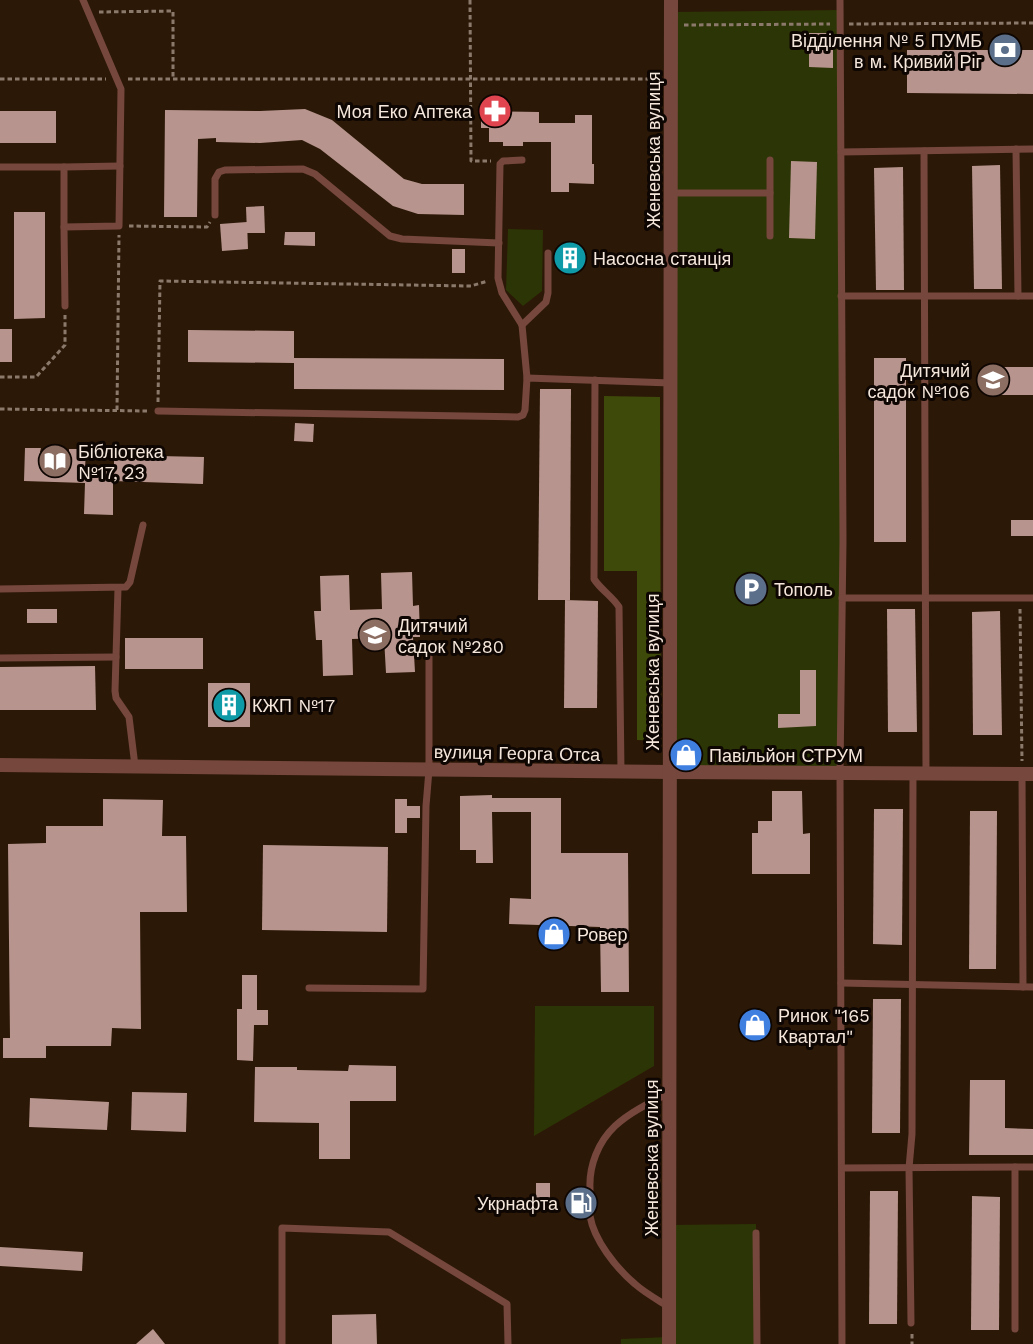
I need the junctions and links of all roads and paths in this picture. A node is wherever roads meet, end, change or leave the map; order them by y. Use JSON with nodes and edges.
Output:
{"nodes":[{"id":1,"x":83,"y":0,"type":"edge"},
{"id":2,"x":470,"y":0,"type":"edge"},
{"id":3,"x":671,"y":0,"type":"edge"},
{"id":4,"x":840,"y":0,"type":"edge"},
{"id":5,"x":114,"y":12,"type":"dead end"},
{"id":6,"x":0,"y":79,"type":"edge"},
{"id":7,"x":118,"y":79,"type":"junction"},
{"id":8,"x":173,"y":79,"type":"junction"},
{"id":9,"x":470,"y":79,"type":"junction"},
{"id":10,"x":671,"y":79,"type":"junction"},
{"id":11,"x":1016,"y":149,"type":"junction"},
{"id":12,"x":1033,"y":149,"type":"edge"},
{"id":13,"x":924,"y":151,"type":"junction"},
{"id":14,"x":841,"y":152,"type":"junction"},
{"id":15,"x":522,"y":160,"type":"dead end"},
{"id":16,"x":770,"y":160,"type":"dead end"},
{"id":17,"x":501,"y":162,"type":"junction"},
{"id":18,"x":120,"y":166,"type":"junction"},
{"id":19,"x":0,"y":167,"type":"edge"},
{"id":20,"x":64,"y":167,"type":"junction"},
{"id":21,"x":671,"y":193,"type":"junction"},
{"id":22,"x":770,"y":193,"type":"junction"},
{"id":23,"x":215,"y":215,"type":"joint"},
{"id":24,"x":64,"y":226,"type":"junction"},
{"id":25,"x":119,"y":226,"type":"junction"},
{"id":26,"x":770,"y":236,"type":"dead end"},
{"id":27,"x":499,"y":243,"type":"junction"},
{"id":28,"x":548,"y":253,"type":"dead end"},
{"id":29,"x":498,"y":278,"type":"junction"},
{"id":30,"x":841,"y":296,"type":"junction"},
{"id":31,"x":925,"y":296,"type":"junction"},
{"id":32,"x":1018,"y":296,"type":"junction"},
{"id":33,"x":1033,"y":296,"type":"edge"},
{"id":34,"x":64,"y":306,"type":"joint"},
{"id":35,"x":522,"y":325,"type":"junction"},
{"id":36,"x":0,"y":378,"type":"edge"},
{"id":37,"x":527,"y":378,"type":"junction"},
{"id":38,"x":595,"y":380,"type":"junction"},
{"id":39,"x":671,"y":382,"type":"junction"},
{"id":40,"x":0,"y":409,"type":"edge"},
{"id":41,"x":117,"y":410,"type":"junction"},
{"id":42,"x":158,"y":411,"type":"junction"},
{"id":43,"x":143,"y":525,"type":"dead end"},
{"id":44,"x":118,"y":588,"type":"junction"},
{"id":45,"x":0,"y":589,"type":"edge"},
{"id":46,"x":842,"y":598,"type":"junction"},
{"id":47,"x":926,"y":598,"type":"junction"},
{"id":48,"x":1020,"y":598,"type":"junction"},
{"id":49,"x":1033,"y":598,"type":"edge"},
{"id":50,"x":429,"y":653,"type":"dead end"},
{"id":51,"x":116,"y":657,"type":"junction"},
{"id":52,"x":0,"y":658,"type":"edge"},
{"id":53,"x":0,"y":765,"type":"edge"},
{"id":54,"x":135,"y":766,"type":"junction"},
{"id":55,"x":429,"y":770,"type":"junction"},
{"id":56,"x":621,"y":772,"type":"junction"},
{"id":57,"x":670,"y":772,"type":"junction"},
{"id":58,"x":840,"y":772,"type":"junction"},
{"id":59,"x":920,"y":772,"type":"junction"},
{"id":60,"x":1027,"y":774,"type":"edge"},
{"id":61,"x":841,"y":983,"type":"junction"},
{"id":62,"x":913,"y":985,"type":"junction"},
{"id":63,"x":1023,"y":987,"type":"junction"},
{"id":64,"x":1033,"y":987,"type":"edge"},
{"id":65,"x":309,"y":988,"type":"dead end"},
{"id":66,"x":669,"y":1093,"type":"junction"},
{"id":67,"x":1015,"y":1167,"type":"junction"},
{"id":68,"x":1033,"y":1167,"type":"edge"},
{"id":69,"x":842,"y":1168,"type":"junction"},
{"id":70,"x":909,"y":1168,"type":"junction"},
{"id":71,"x":756,"y":1233,"type":"dead end"},
{"id":72,"x":669,"y":1307,"type":"junction"},
{"id":73,"x":911,"y":1323,"type":"dead end"},
{"id":74,"x":1015,"y":1329,"type":"dead end"},
{"id":75,"x":282,"y":1344,"type":"edge"},
{"id":76,"x":508,"y":1344,"type":"edge"},
{"id":77,"x":669,"y":1344,"type":"edge"},
{"id":78,"x":757,"y":1344,"type":"edge"},
{"id":79,"x":842,"y":1344,"type":"edge"}],
"edges":[{"from":1,"to":7,"type":"lane"},
{"from":2,"to":9,"type":"path"},
{"from":3,"to":10,"type":"street","name":"Женевська вулиця"},
{"from":4,"to":14,"type":"lane"},
{"from":5,"to":8,"type":"path"},
{"from":6,"to":7,"type":"path"},
{"from":7,"to":8,"type":"path"},
{"from":7,"to":18,"type":"lane"},
{"from":8,"to":9,"type":"path"},
{"from":9,"to":10,"type":"path"},
{"from":9,"to":17,"type":"path"},
{"from":10,"to":21,"type":"street","name":"Женевська вулиця"},
{"from":11,"to":12,"type":"lane"},
{"from":11,"to":13,"type":"lane"},
{"from":11,"to":32,"type":"lane"},
{"from":13,"to":14,"type":"lane"},
{"from":13,"to":31,"type":"lane"},
{"from":14,"to":30,"type":"lane"},
{"from":15,"to":17,"type":"lane"},
{"from":16,"to":22,"type":"lane"},
{"from":17,"to":27,"type":"lane"},
{"from":18,"to":20,"type":"lane"},
{"from":18,"to":25,"type":"lane"},
{"from":19,"to":20,"type":"lane"},
{"from":20,"to":24,"type":"lane"},
{"from":21,"to":22,"type":"lane"},
{"from":21,"to":39,"type":"street","name":"Женевська вулиця"},
{"from":22,"to":26,"type":"lane"},
{"from":23,"to":25,"type":"path"},
{"from":23,"to":27,"type":"lane"},
{"from":24,"to":25,"type":"lane"},
{"from":24,"to":34,"type":"lane"},
{"from":25,"to":41,"type":"path"},
{"from":27,"to":29,"type":"lane"},
{"from":28,"to":35,"type":"lane"},
{"from":29,"to":35,"type":"lane"},
{"from":29,"to":42,"type":"path"},
{"from":30,"to":31,"type":"lane"},
{"from":30,"to":46,"type":"lane"},
{"from":31,"to":32,"type":"lane"},
{"from":31,"to":47,"type":"lane"},
{"from":32,"to":33,"type":"lane"},
{"from":34,"to":36,"type":"path"},
{"from":35,"to":37,"type":"lane"},
{"from":37,"to":38,"type":"lane"},
{"from":37,"to":42,"type":"lane"},
{"from":38,"to":39,"type":"lane"},
{"from":38,"to":56,"type":"lane"},
{"from":39,"to":57,"type":"street","name":"Женевська вулиця"},
{"from":40,"to":41,"type":"path"},
{"from":41,"to":42,"type":"path"},
{"from":43,"to":44,"type":"lane"},
{"from":44,"to":45,"type":"lane"},
{"from":44,"to":51,"type":"lane"},
{"from":46,"to":47,"type":"lane"},
{"from":46,"to":58,"type":"lane"},
{"from":47,"to":48,"type":"lane"},
{"from":47,"to":59,"type":"lane"},
{"from":48,"to":49,"type":"lane"},
{"from":48,"to":60,"type":"path"},
{"from":50,"to":55,"type":"lane"},
{"from":51,"to":52,"type":"lane"},
{"from":51,"to":54,"type":"lane"},
{"from":53,"to":54,"type":"street","name":"вулиця Георга Отса"},
{"from":54,"to":55,"type":"street","name":"вулиця Георга Отса"},
{"from":55,"to":56,"type":"street","name":"вулиця Георга Отса"},
{"from":55,"to":65,"type":"lane"},
{"from":56,"to":57,"type":"street","name":"вулиця Георга Отса"},
{"from":57,"to":58,"type":"street","name":"вулиця Георга Отса"},
{"from":57,"to":66,"type":"street","name":"Женевська вулиця"},
{"from":58,"to":59,"type":"street","name":"вулиця Георга Отса"},
{"from":58,"to":61,"type":"lane"},
{"from":59,"to":60,"type":"street","name":"вулиця Георга Отса"},
{"from":59,"to":62,"type":"lane"},
{"from":60,"to":63,"type":"lane"},
{"from":61,"to":62,"type":"lane"},
{"from":61,"to":69,"type":"lane"},
{"from":62,"to":63,"type":"lane"},
{"from":62,"to":70,"type":"lane"},
{"from":63,"to":64,"type":"lane"},
{"from":66,"to":72,"type":"street","name":"Женевська вулиця"},
{"from":66,"to":72,"type":"lane"},
{"from":67,"to":68,"type":"lane"},
{"from":67,"to":70,"type":"lane"},
{"from":67,"to":74,"type":"lane"},
{"from":69,"to":70,"type":"lane"},
{"from":69,"to":79,"type":"lane"},
{"from":70,"to":73,"type":"lane"},
{"from":71,"to":78,"type":"lane"},
{"from":72,"to":77,"type":"street","name":"Женевська вулиця"},
{"from":75,"to":76,"type":"lane"}]}
